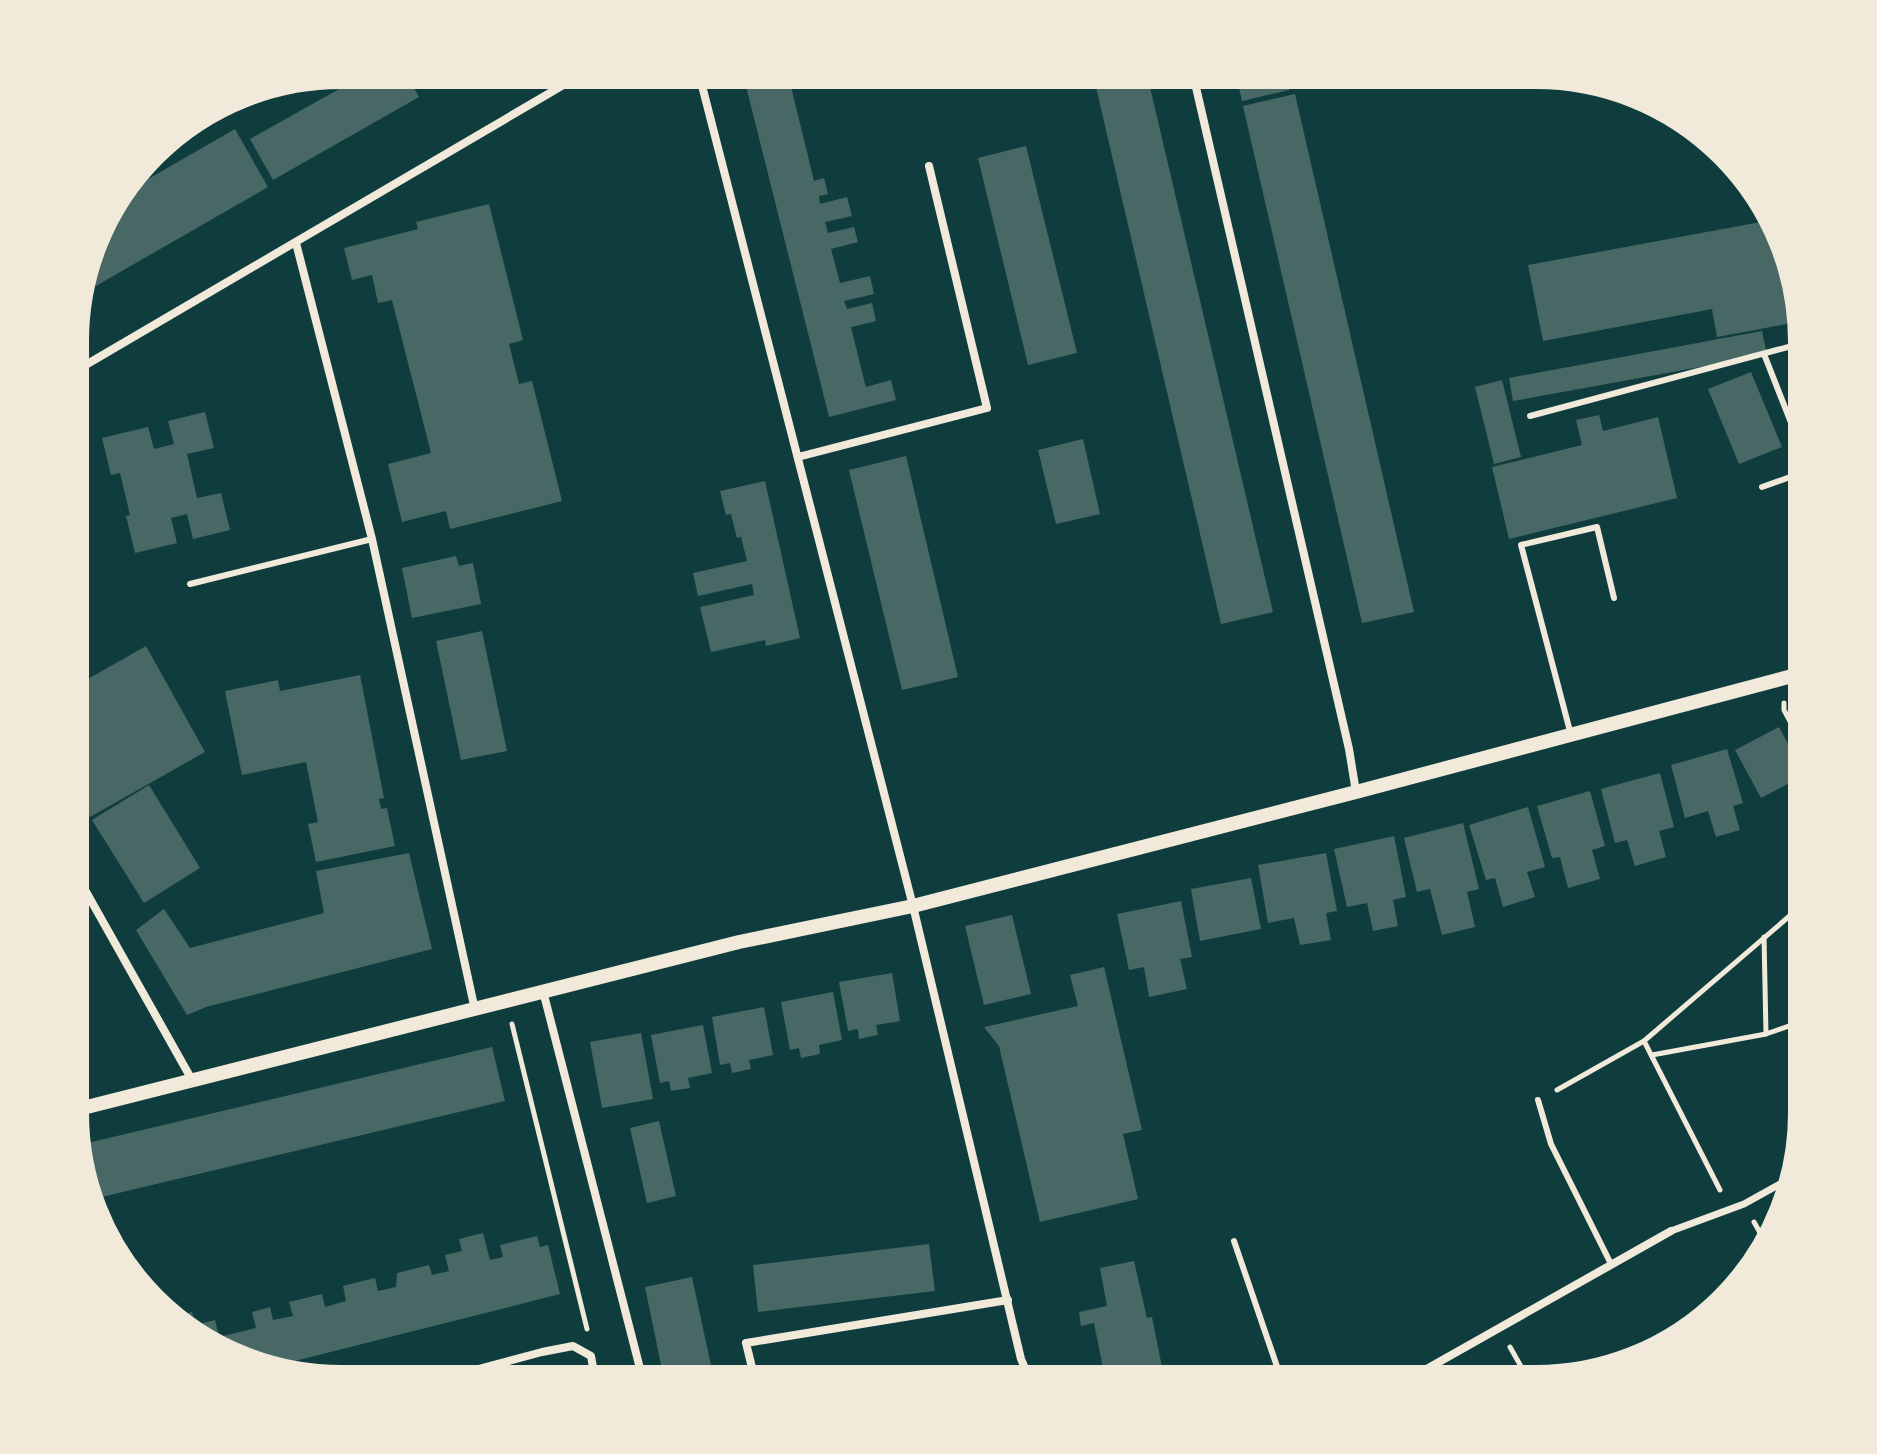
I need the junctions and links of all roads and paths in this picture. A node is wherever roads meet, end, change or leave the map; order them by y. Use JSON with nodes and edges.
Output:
{"nodes":[{"id":1,"x":565,"y":84,"type":"edge"},
{"id":2,"x":702,"y":84,"type":"edge"},
{"id":3,"x":1195,"y":85,"type":"edge"},
{"id":4,"x":929,"y":166,"type":"dead end"},
{"id":5,"x":296,"y":243,"type":"junction"},
{"id":6,"x":1793,"y":346,"type":"edge"},
{"id":7,"x":1764,"y":354,"type":"junction"},
{"id":8,"x":84,"y":366,"type":"edge"},
{"id":9,"x":1530,"y":416,"type":"dead end"},
{"id":10,"x":1793,"y":427,"type":"edge"},
{"id":11,"x":798,"y":457,"type":"junction"},
{"id":12,"x":1793,"y":476,"type":"edge"},
{"id":13,"x":1762,"y":487,"type":"dead end"},
{"id":14,"x":372,"y":539,"type":"junction"},
{"id":15,"x":190,"y":584,"type":"dead end"},
{"id":16,"x":1614,"y":598,"type":"dead end"},
{"id":17,"x":1793,"y":676,"type":"edge"},
{"id":18,"x":1784,"y":710,"type":"dead end"},
{"id":19,"x":1793,"y":726,"type":"edge"},
{"id":20,"x":1571,"y":735,"type":"junction"},
{"id":21,"x":1356,"y":792,"type":"junction"},
{"id":22,"x":85,"y":889,"type":"edge"},
{"id":23,"x":913,"y":906,"type":"junction"},
{"id":24,"x":1792,"y":913,"type":"edge"},
{"id":25,"x":1764,"y":937,"type":"junction"},
{"id":26,"x":543,"y":990,"type":"junction"},
{"id":27,"x":505,"y":1000,"type":"junction"},
{"id":28,"x":475,"y":1010,"type":"junction"},
{"id":29,"x":1792,"y":1025,"type":"edge"},
{"id":30,"x":1766,"y":1034,"type":"junction"},
{"id":31,"x":1644,"y":1041,"type":"junction"},
{"id":32,"x":1652,"y":1055,"type":"junction"},
{"id":33,"x":192,"y":1080,"type":"junction"},
{"id":34,"x":1538,"y":1100,"type":"joint"},
{"id":35,"x":85,"y":1107,"type":"edge"},
{"id":36,"x":1783,"y":1183,"type":"edge"},
{"id":37,"x":1729,"y":1209,"type":"junction"},
{"id":38,"x":1671,"y":1231,"type":"joint"},
{"id":39,"x":1234,"y":1241,"type":"dead end"},
{"id":40,"x":1611,"y":1264,"type":"junction"},
{"id":41,"x":1008,"y":1300,"type":"junction"},
{"id":42,"x":1500,"y":1329,"type":"junction"},
{"id":43,"x":591,"y":1356,"type":"junction"},
{"id":44,"x":478,"y":1369,"type":"edge"},
{"id":45,"x":593,"y":1369,"type":"edge"},
{"id":46,"x":640,"y":1369,"type":"edge"},
{"id":47,"x":752,"y":1369,"type":"edge"},
{"id":48,"x":1026,"y":1370,"type":"edge"},
{"id":49,"x":1278,"y":1370,"type":"edge"},
{"id":50,"x":1426,"y":1370,"type":"edge"},
{"id":51,"x":1523,"y":1370,"type":"edge"}],
"edges":[{"from":1,"to":5,"type":"street"},
{"from":2,"to":11,"type":"street"},
{"from":3,"to":21,"type":"street"},
{"from":4,"to":11,"type":"street"},
{"from":5,"to":8,"type":"street"},
{"from":5,"to":14,"type":"street"},
{"from":6,"to":7,"type":"lane"},
{"from":7,"to":9,"type":"lane"},
{"from":7,"to":10,"type":"lane"},
{"from":11,"to":23,"type":"street"},
{"from":12,"to":13,"type":"lane"},
{"from":14,"to":15,"type":"lane"},
{"from":14,"to":28,"type":"street"},
{"from":16,"to":20,"type":"lane"},
{"from":17,"to":20,"type":"street"},
{"from":18,"to":19,"type":"path"},
{"from":20,"to":21,"type":"street"},
{"from":21,"to":23,"type":"street"},
{"from":22,"to":33,"type":"street"},
{"from":23,"to":26,"type":"street"},
{"from":23,"to":41,"type":"street"},
{"from":24,"to":25,"type":"path"},
{"from":25,"to":30,"type":"path"},
{"from":25,"to":31,"type":"path"},
{"from":26,"to":27,"type":"street"},
{"from":26,"to":46,"type":"street"},
{"from":27,"to":28,"type":"street"},
{"from":27,"to":43,"type":"path"},
{"from":28,"to":33,"type":"street"},
{"from":29,"to":30,"type":"path"},
{"from":30,"to":32,"type":"path"},
{"from":31,"to":32,"type":"path"},
{"from":31,"to":34,"type":"path"},
{"from":32,"to":37,"type":"path"},
{"from":33,"to":35,"type":"street"},
{"from":34,"to":40,"type":"lane"},
{"from":36,"to":37,"type":"street"},
{"from":37,"to":38,"type":"street"},
{"from":38,"to":40,"type":"street"},
{"from":39,"to":49,"type":"lane"},
{"from":40,"to":42,"type":"street"},
{"from":41,"to":47,"type":"street"},
{"from":41,"to":48,"type":"street"},
{"from":42,"to":50,"type":"street"},
{"from":42,"to":51,"type":"path"},
{"from":43,"to":44,"type":"street"},
{"from":43,"to":45,"type":"street"}]}
